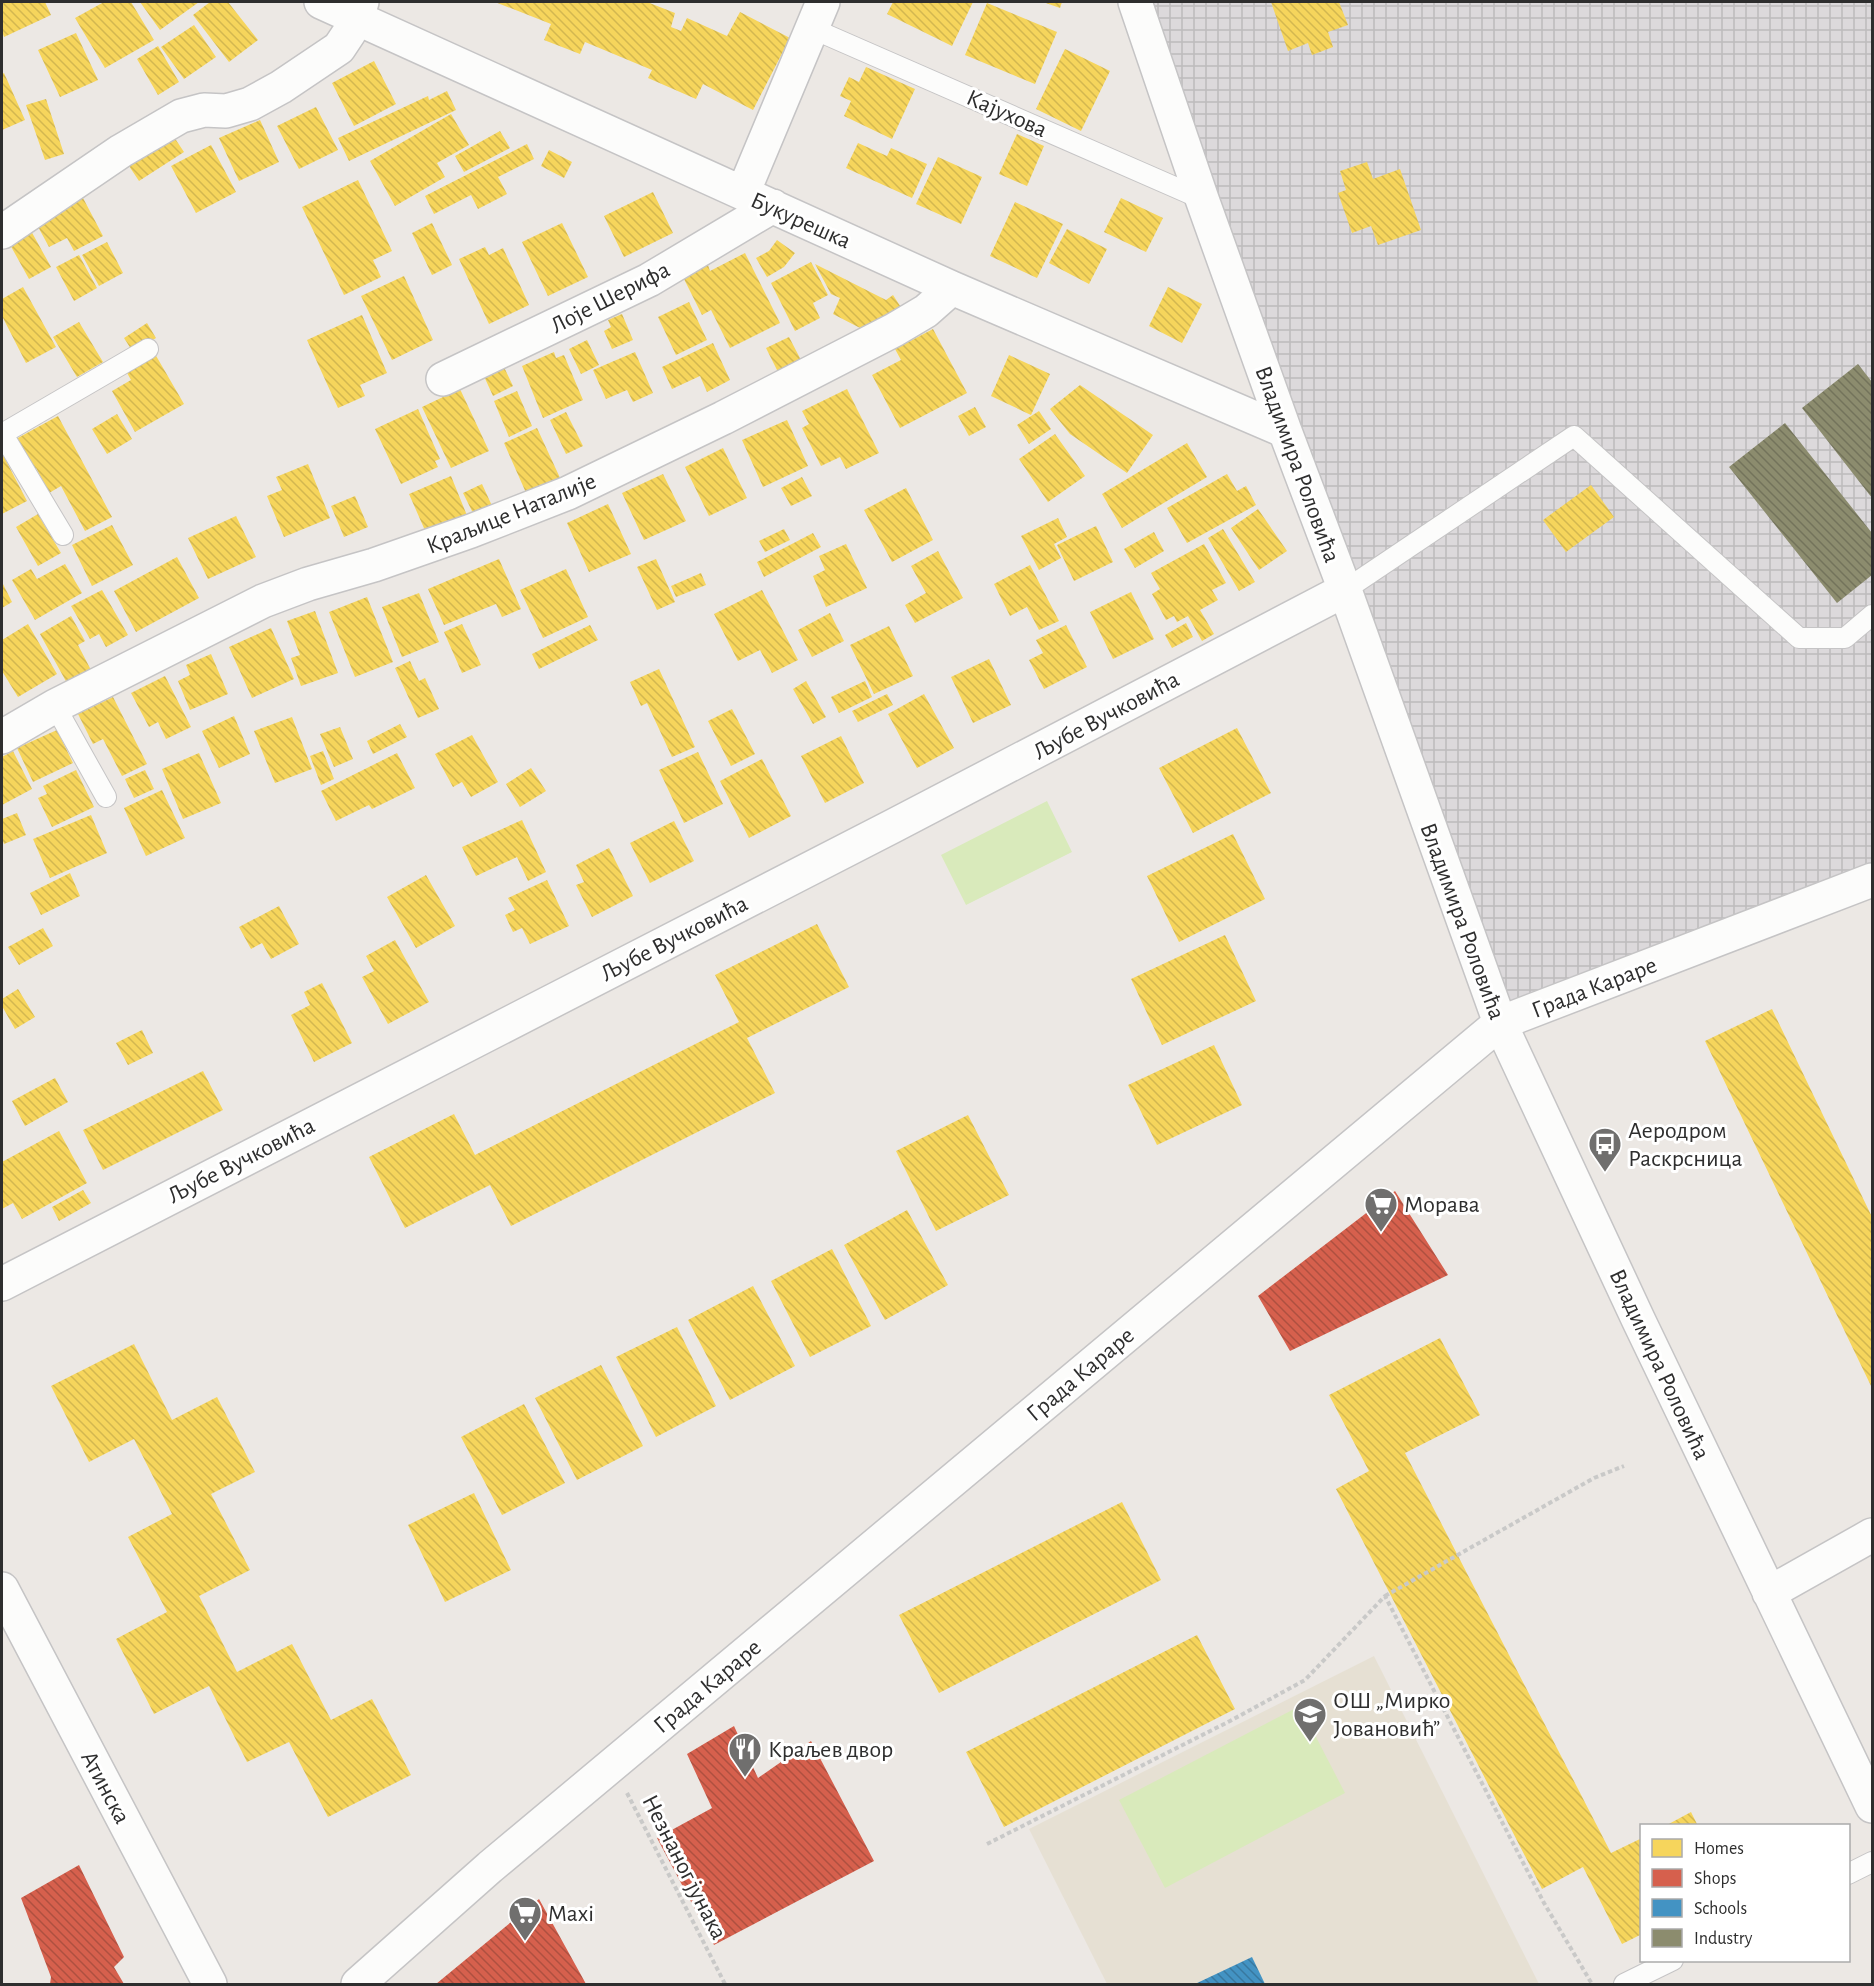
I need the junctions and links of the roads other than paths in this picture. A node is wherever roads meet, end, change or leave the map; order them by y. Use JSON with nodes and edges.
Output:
{"nodes":[{"id":1,"x":321,"y":2,"type":"edge"},
{"id":2,"x":1135,"y":2,"type":"edge"},
{"id":3,"x":359,"y":10,"type":"edge"},
{"id":4,"x":817,"y":15,"type":"edge"},
{"id":5,"x":744,"y":193,"type":"junction"},
{"id":6,"x":1202,"y":199,"type":"junction"},
{"id":7,"x":773,"y":206,"type":"junction"},
{"id":8,"x":2,"y":232,"type":"edge"},
{"id":9,"x":952,"y":288,"type":"junction"},
{"id":10,"x":148,"y":349,"type":"dead end"},
{"id":11,"x":443,"y":379,"type":"dead end"},
{"id":12,"x":1285,"y":431,"type":"junction"},
{"id":13,"x":2,"y":433,"type":"edge"},
{"id":14,"x":63,"y":535,"type":"dead end"},
{"id":15,"x":1344,"y":590,"type":"junction"},
{"id":16,"x":1872,"y":615,"type":"edge"},
{"id":17,"x":55,"y":706,"type":"junction"},
{"id":18,"x":2,"y":737,"type":"edge"},
{"id":19,"x":106,"y":797,"type":"dead end"},
{"id":20,"x":1872,"y":880,"type":"edge"},
{"id":21,"x":1500,"y":1023,"type":"junction"},
{"id":22,"x":2,"y":1284,"type":"edge"},
{"id":23,"x":1872,"y":1535,"type":"edge"},
{"id":24,"x":2,"y":1589,"type":"edge"},
{"id":25,"x":1769,"y":1593,"type":"junction"},
{"id":26,"x":1865,"y":1772,"type":"edge"},
{"id":27,"x":1872,"y":1806,"type":"edge"},
{"id":28,"x":1872,"y":1862,"type":"edge"},
{"id":29,"x":1850,"y":1873,"type":"edge"},
{"id":30,"x":1669,"y":1962,"type":"edge"},
{"id":31,"x":210,"y":1984,"type":"edge"},
{"id":32,"x":358,"y":1984,"type":"edge"},
{"id":33,"x":1624,"y":1984,"type":"edge"}],
"edges":[{"from":1,"to":3,"type":"street","name":"Букурешка"},
{"from":2,"to":6,"type":"street","name":"Владимира Роловића"},
{"from":3,"to":5,"type":"street","name":"Букурешка"},
{"from":3,"to":8,"type":"street"},
{"from":4,"to":5,"type":"street","name":"Кајухова"},
{"from":4,"to":6,"type":"lane","name":"Кајухова"},
{"from":5,"to":7,"type":"street","name":"Букурешка"},
{"from":6,"to":12,"type":"street","name":"Владимира Роловића"},
{"from":7,"to":9,"type":"street","name":"Букурешка"},
{"from":7,"to":11,"type":"street","name":"Лоје Шерифа"},
{"from":9,"to":12,"type":"street","name":"Букурешка"},
{"from":9,"to":17,"type":"street","name":"Краљице Наталије"},
{"from":10,"to":13,"type":"lane"},
{"from":12,"to":15,"type":"street","name":"Владимира Роловића"},
{"from":13,"to":14,"type":"lane"},
{"from":15,"to":16,"type":"lane"},
{"from":15,"to":21,"type":"street","name":"Владимира Роловића"},
{"from":15,"to":22,"type":"street","name":"Љубе Вучковића"},
{"from":17,"to":18,"type":"street","name":"Краљице Наталије"},
{"from":17,"to":19,"type":"lane"},
{"from":20,"to":21,"type":"street","name":"Града Караре"},
{"from":21,"to":25,"type":"street","name":"Владимира Роловића"},
{"from":21,"to":32,"type":"street","name":"Града Караре"},
{"from":23,"to":25,"type":"street"},
{"from":24,"to":31,"type":"street","name":"Атинска"},
{"from":25,"to":26,"type":"street","name":"Владимира Роловића"},
{"from":26,"to":27,"type":"street","name":"Владимира Роловића"},
{"from":28,"to":29,"type":"lane"},
{"from":30,"to":33,"type":"lane"}]}
